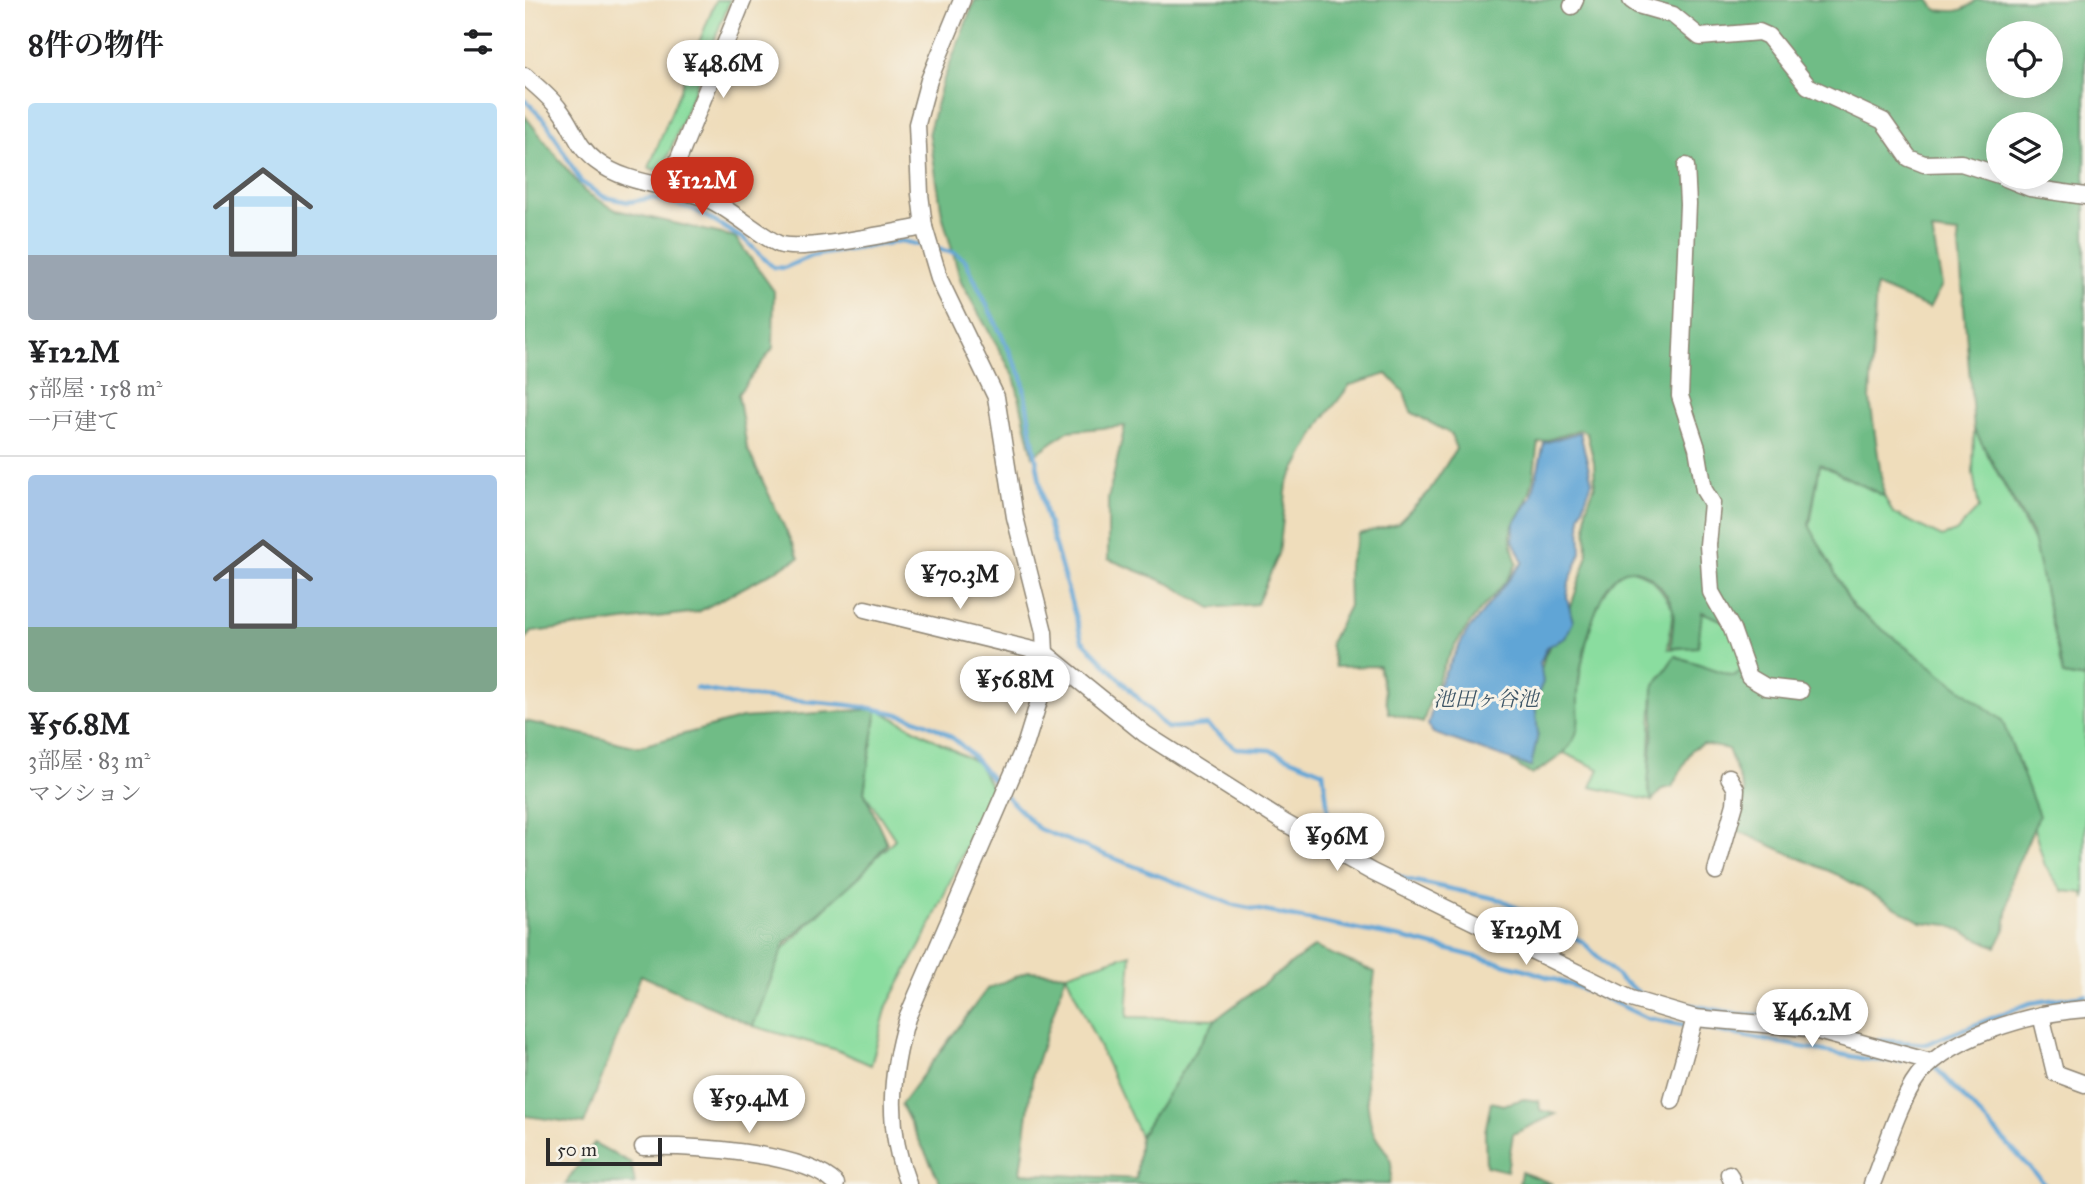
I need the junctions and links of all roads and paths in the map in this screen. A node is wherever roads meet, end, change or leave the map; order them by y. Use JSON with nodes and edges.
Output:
{"nodes":[{"id":1,"x":743,"y":0,"type":"edge"},
{"id":2,"x":962,"y":0,"type":"edge"},
{"id":3,"x":1631,"y":0,"type":"edge"},
{"id":4,"x":525,"y":76,"type":"edge"},
{"id":5,"x":1686,"y":166,"type":"dead end"},
{"id":6,"x":1986,"y":171,"type":"edge"},
{"id":7,"x":668,"y":185,"type":"junction"},
{"id":8,"x":2037,"y":189,"type":"edge"},
{"id":9,"x":2085,"y":196,"type":"edge"},
{"id":10,"x":924,"y":227,"type":"junction"},
{"id":11,"x":865,"y":609,"type":"dead end"},
{"id":12,"x":1045,"y":653,"type":"junction"},
{"id":13,"x":1800,"y":691,"type":"dead end"},
{"id":14,"x":1729,"y":777,"type":"dead end"},
{"id":15,"x":1716,"y":871,"type":"dead end"},
{"id":16,"x":2085,"y":1009,"type":"edge"},
{"id":17,"x":2041,"y":1015,"type":"junction"},
{"id":18,"x":1695,"y":1018,"type":"junction"},
{"id":19,"x":1930,"y":1062,"type":"junction"},
{"id":20,"x":2085,"y":1084,"type":"edge"},
{"id":21,"x":1672,"y":1101,"type":"dead end"},
{"id":22,"x":643,"y":1147,"type":"dead end"},
{"id":23,"x":836,"y":1184,"type":"edge"},
{"id":24,"x":908,"y":1184,"type":"edge"},
{"id":25,"x":1872,"y":1184,"type":"edge"}],
"edges":[{"from":1,"to":7,"type":"street"},
{"from":2,"to":10,"type":"street"},
{"from":3,"to":6,"type":"street"},
{"from":4,"to":7,"type":"street"},
{"from":5,"to":13,"type":"street"},
{"from":7,"to":10,"type":"street"},
{"from":8,"to":9,"type":"street"},
{"from":10,"to":12,"type":"street"},
{"from":11,"to":12,"type":"street"},
{"from":12,"to":18,"type":"street"},
{"from":12,"to":24,"type":"street"},
{"from":14,"to":15,"type":"street"},
{"from":16,"to":17,"type":"street"},
{"from":17,"to":19,"type":"street"},
{"from":17,"to":20,"type":"street"},
{"from":18,"to":19,"type":"street"},
{"from":18,"to":21,"type":"street"},
{"from":19,"to":25,"type":"street"},
{"from":22,"to":23,"type":"street"}]}
